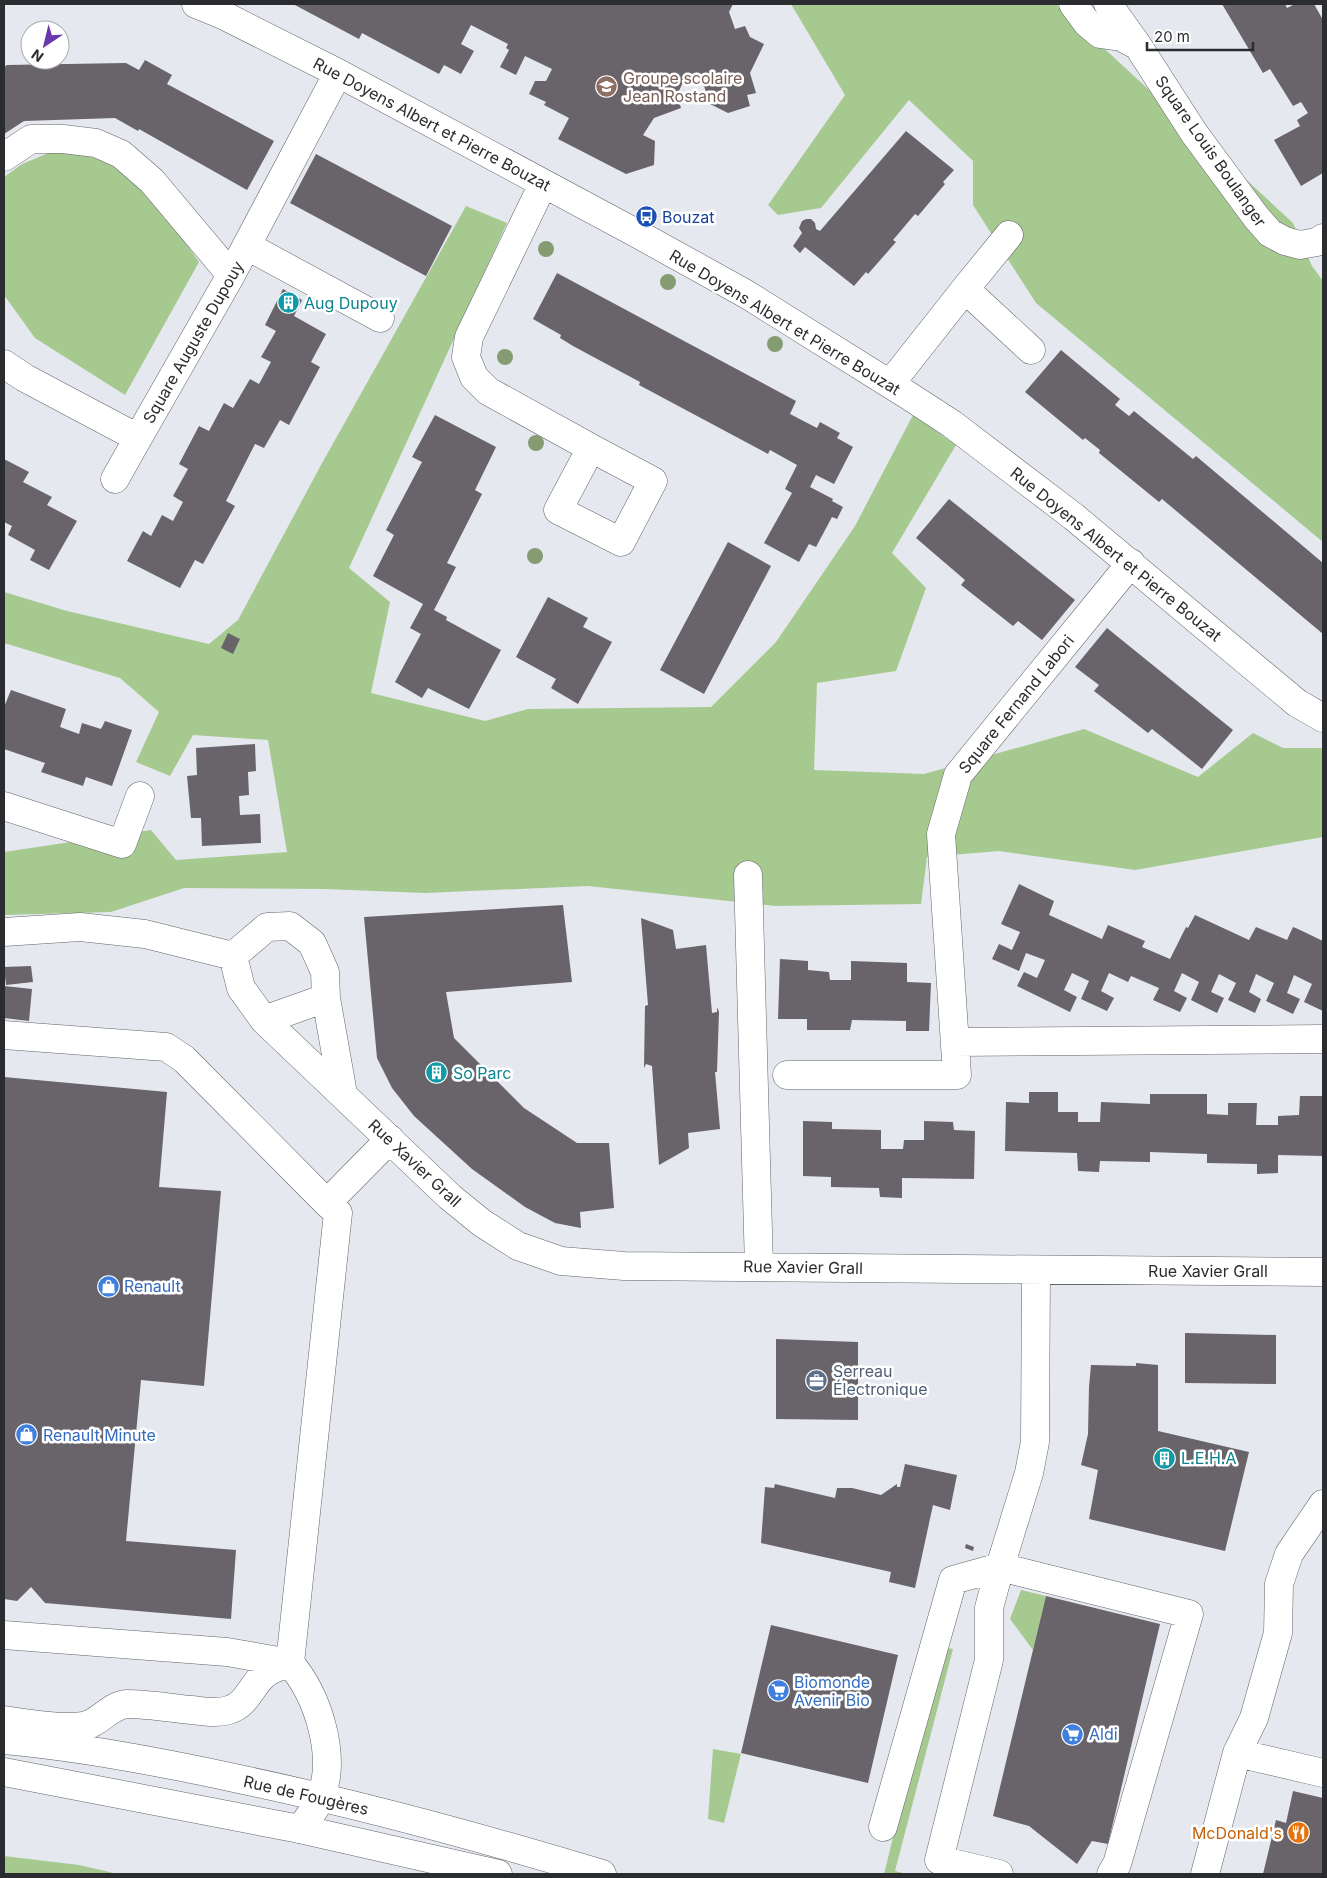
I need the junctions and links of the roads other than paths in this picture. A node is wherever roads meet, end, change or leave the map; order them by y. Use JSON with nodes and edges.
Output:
{"nodes":[{"id":1,"x":196,"y":4,"type":"edge"},
{"id":2,"x":1073,"y":4,"type":"edge"},
{"id":3,"x":1108,"y":4,"type":"edge"},
{"id":4,"x":1138,"y":46,"type":"junction"},
{"id":5,"x":338,"y":73,"type":"junction"},
{"id":6,"x":4,"y":157,"type":"edge"},
{"id":7,"x":543,"y":184,"type":"junction"},
{"id":8,"x":1010,"y":235,"type":"dead end"},
{"id":9,"x":1323,"y":238,"type":"edge"},
{"id":10,"x":247,"y":246,"type":"junction"},
{"id":11,"x":231,"y":275,"type":"junction"},
{"id":12,"x":964,"y":289,"type":"junction"},
{"id":13,"x":380,"y":318,"type":"dead end"},
{"id":14,"x":1031,"y":350,"type":"dead end"},
{"id":15,"x":4,"y":364,"type":"edge"},
{"id":16,"x":890,"y":384,"type":"junction"},
{"id":17,"x":138,"y":438,"type":"junction"},
{"id":18,"x":591,"y":448,"type":"dead end"},
{"id":19,"x":116,"y":478,"type":"dead end"},
{"id":20,"x":1131,"y":563,"type":"junction"},
{"id":21,"x":1323,"y":718,"type":"edge"},
{"id":22,"x":140,"y":796,"type":"dead end"},
{"id":23,"x":4,"y":806,"type":"edge"},
{"id":24,"x":748,"y":875,"type":"dead end"},
{"id":25,"x":4,"y":932,"type":"edge"},
{"id":26,"x":233,"y":956,"type":"junction"},
{"id":27,"x":326,"y":998,"type":"junction"},
{"id":28,"x":264,"y":1020,"type":"junction"},
{"id":29,"x":4,"y":1035,"type":"edge"},
{"id":30,"x":1323,"y":1039,"type":"edge"},
{"id":31,"x":955,"y":1042,"type":"junction"},
{"id":32,"x":786,"y":1075,"type":"dead end"},
{"id":33,"x":342,"y":1094,"type":"junction"},
{"id":34,"x":390,"y":1138,"type":"junction"},
{"id":35,"x":327,"y":1203,"type":"junction"},
{"id":36,"x":760,"y":1267,"type":"junction"},
{"id":37,"x":1036,"y":1270,"type":"junction"},
{"id":38,"x":1323,"y":1272,"type":"edge"},
{"id":39,"x":1323,"y":1504,"type":"edge"},
{"id":40,"x":1000,"y":1567,"type":"junction"},
{"id":41,"x":4,"y":1635,"type":"edge"},
{"id":42,"x":290,"y":1663,"type":"junction"},
{"id":43,"x":4,"y":1720,"type":"edge"},
{"id":44,"x":4,"y":1740,"type":"edge"},
{"id":45,"x":1237,"y":1753,"type":"junction"},
{"id":46,"x":4,"y":1772,"type":"edge"},
{"id":47,"x":1323,"y":1773,"type":"edge"},
{"id":48,"x":321,"y":1797,"type":"junction"},
{"id":49,"x":883,"y":1827,"type":"dead end"},
{"id":50,"x":300,"y":1829,"type":"junction"},
{"id":51,"x":498,"y":1874,"type":"edge"},
{"id":52,"x":602,"y":1874,"type":"edge"},
{"id":53,"x":1000,"y":1874,"type":"edge"},
{"id":54,"x":1111,"y":1874,"type":"edge"},
{"id":55,"x":1206,"y":1874,"type":"edge"}],
"edges":[{"from":1,"to":5,"type":"street","name":"Rue Doyens Albert et Pierre Bouzat"},
{"from":2,"to":4,"type":"street"},
{"from":3,"to":4,"type":"street","name":"Square Louis Boulanger"},
{"from":4,"to":9,"type":"street","name":"Square Louis Boulanger"},
{"from":5,"to":7,"type":"street","name":"Rue Doyens Albert et Pierre Bouzat"},
{"from":5,"to":10,"type":"street","name":"Square Auguste Dupouy"},
{"from":6,"to":11,"type":"street"},
{"from":7,"to":16,"type":"street","name":"Rue Doyens Albert et Pierre Bouzat"},
{"from":7,"to":18,"type":"street"},
{"from":8,"to":12,"type":"street"},
{"from":10,"to":11,"type":"street","name":"Square Auguste Dupouy"},
{"from":10,"to":13,"type":"street","name":"Square Auguste Dupouy"},
{"from":11,"to":17,"type":"street","name":"Square Auguste Dupouy"},
{"from":12,"to":14,"type":"street"},
{"from":12,"to":16,"type":"street"},
{"from":15,"to":17,"type":"street","name":"Square Auguste Dupouy"},
{"from":16,"to":20,"type":"street","name":"Rue Doyens Albert et Pierre Bouzat"},
{"from":17,"to":19,"type":"street","name":"Square Auguste Dupouy"},
{"from":20,"to":21,"type":"street","name":"Rue Doyens Albert et Pierre Bouzat"},
{"from":20,"to":31,"type":"street","name":"Square Fernand Labori"},
{"from":22,"to":23,"type":"street"},
{"from":24,"to":36,"type":"street"},
{"from":25,"to":26,"type":"street"},
{"from":26,"to":27,"type":"street"},
{"from":26,"to":28,"type":"street","name":"Rue Xavier Grall"},
{"from":27,"to":28,"type":"street"},
{"from":27,"to":33,"type":"street"},
{"from":28,"to":33,"type":"street","name":"Rue Xavier Grall"},
{"from":29,"to":35,"type":"street"},
{"from":30,"to":31,"type":"street"},
{"from":31,"to":32,"type":"street","name":"Square Fernand Labori"},
{"from":33,"to":34,"type":"street","name":"Rue Xavier Grall"},
{"from":34,"to":35,"type":"street"},
{"from":34,"to":36,"type":"street","name":"Rue Xavier Grall"},
{"from":35,"to":42,"type":"street"},
{"from":36,"to":37,"type":"street","name":"Rue Xavier Grall"},
{"from":37,"to":38,"type":"street","name":"Rue Xavier Grall"},
{"from":37,"to":40,"type":"street"},
{"from":39,"to":45,"type":"street"},
{"from":40,"to":49,"type":"street"},
{"from":40,"to":53,"type":"street"},
{"from":40,"to":54,"type":"street"},
{"from":41,"to":42,"type":"street"},
{"from":42,"to":43,"type":"street"},
{"from":42,"to":48,"type":"street"},
{"from":44,"to":48,"type":"street","name":"Rue de Fougères"},
{"from":45,"to":47,"type":"street"},
{"from":45,"to":55,"type":"street"},
{"from":46,"to":50,"type":"street"},
{"from":48,"to":50,"type":"street"},
{"from":48,"to":52,"type":"street","name":"Rue de Fougères"},
{"from":50,"to":51,"type":"street"}]}
